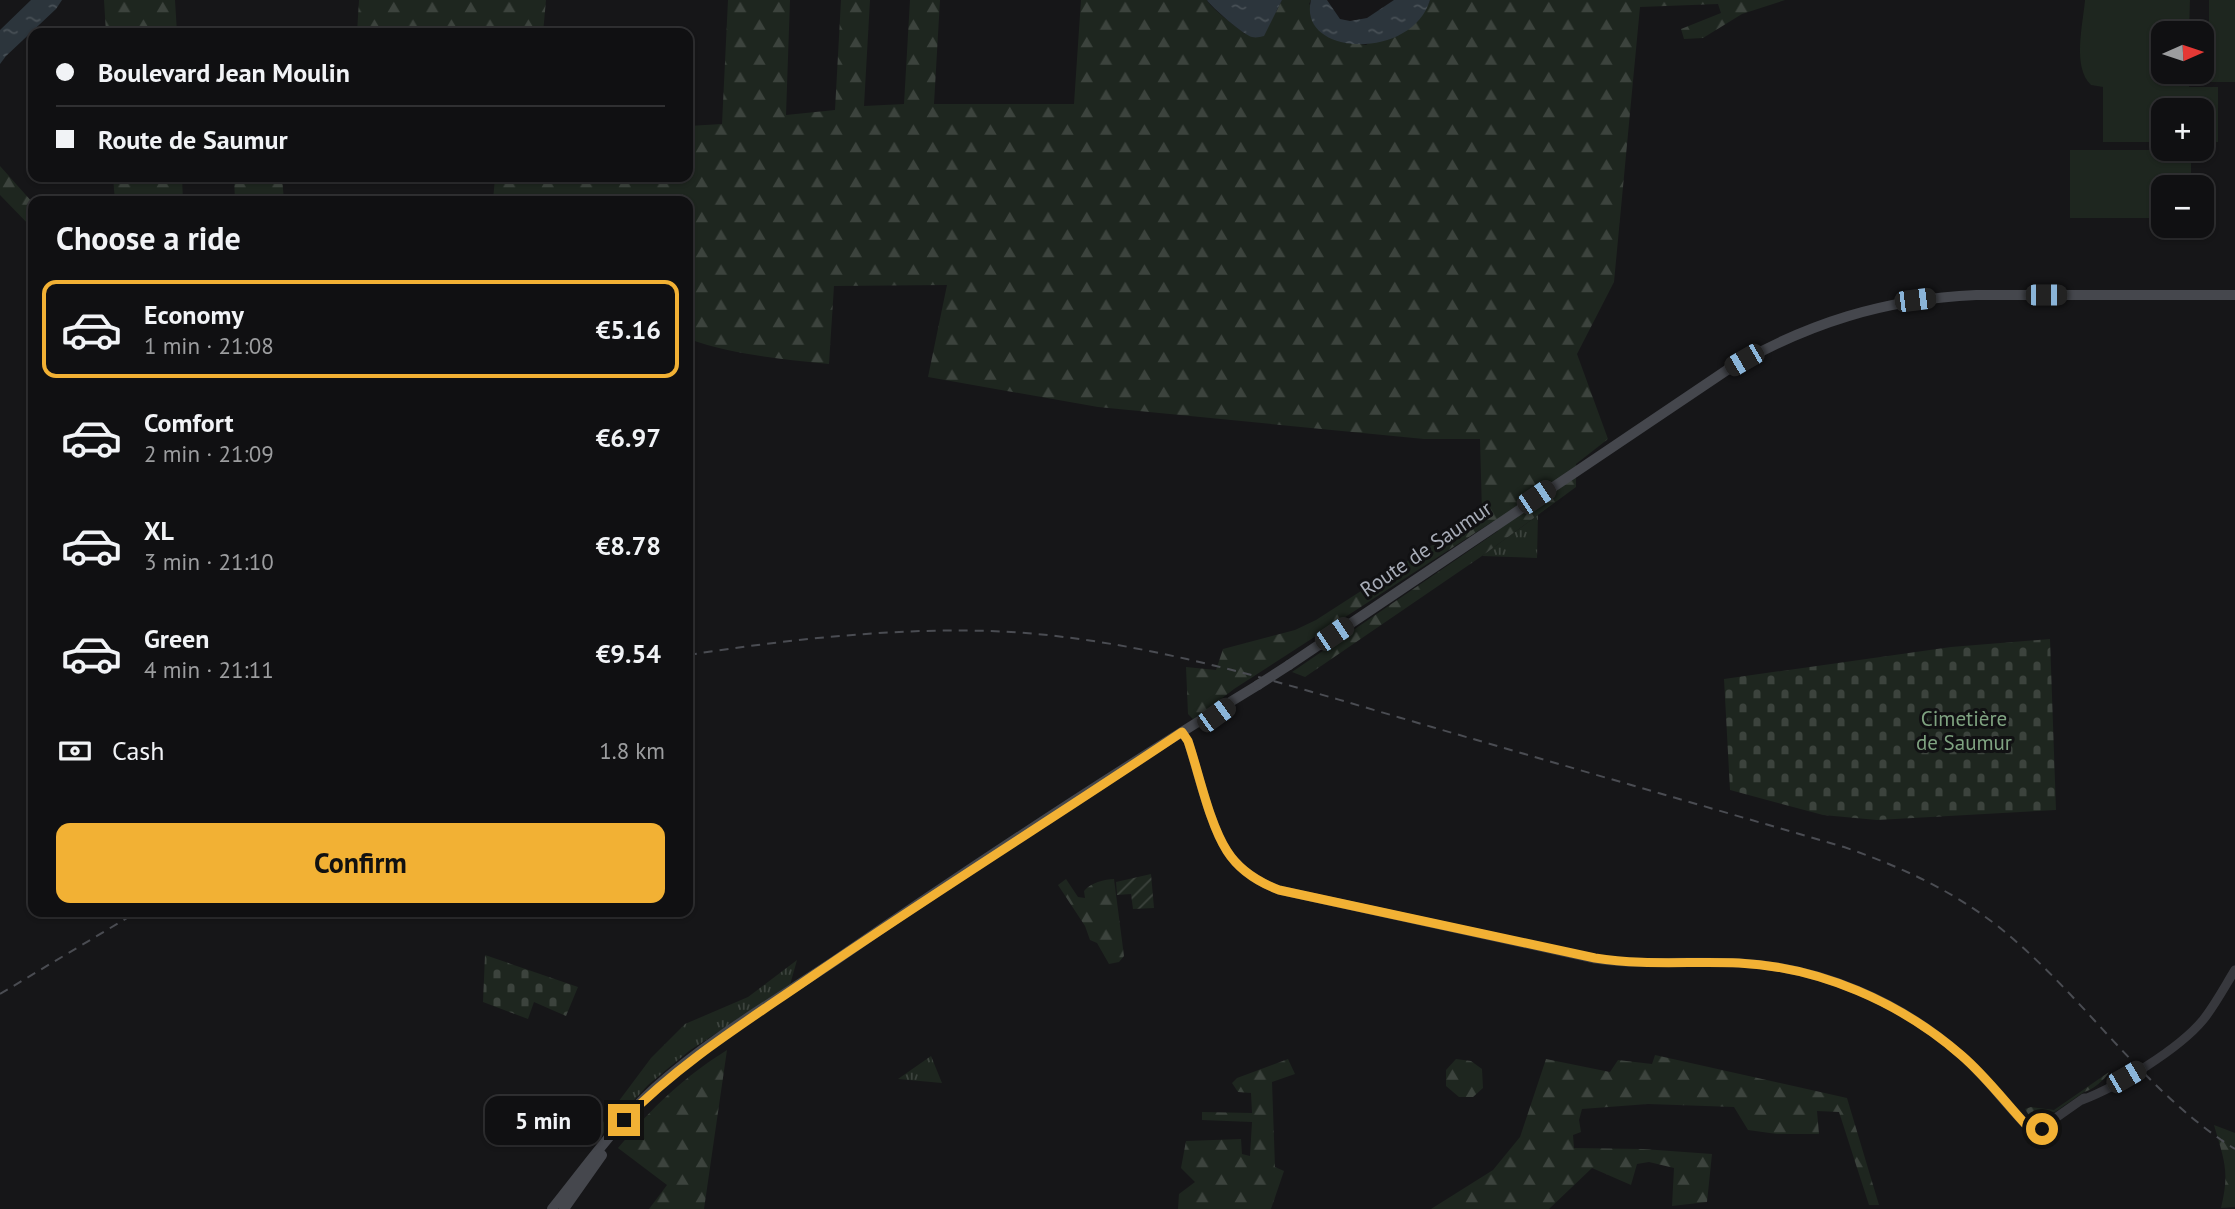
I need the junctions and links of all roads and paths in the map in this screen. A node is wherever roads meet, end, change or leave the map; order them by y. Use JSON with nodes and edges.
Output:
{"nodes":[{"id":1,"x":2235,"y":295,"type":"edge"},
{"id":2,"x":1183,"y":734,"type":"junction"},
{"id":3,"x":2235,"y":970,"type":"edge"},
{"id":4,"x":626,"y":1122,"type":"junction"},
{"id":5,"x":552,"y":1209,"type":"edge"},
{"id":6,"x":564,"y":1209,"type":"edge"}],
"edges":[{"from":1,"to":2,"type":"main road","name":"Route de Saumur","bridge":true},
{"from":2,"to":3,"type":"street"},
{"from":2,"to":4,"type":"main road","name":"Route de Saumur"},
{"from":4,"to":5,"type":"main road"},
{"from":4,"to":6,"type":"main road"}]}
